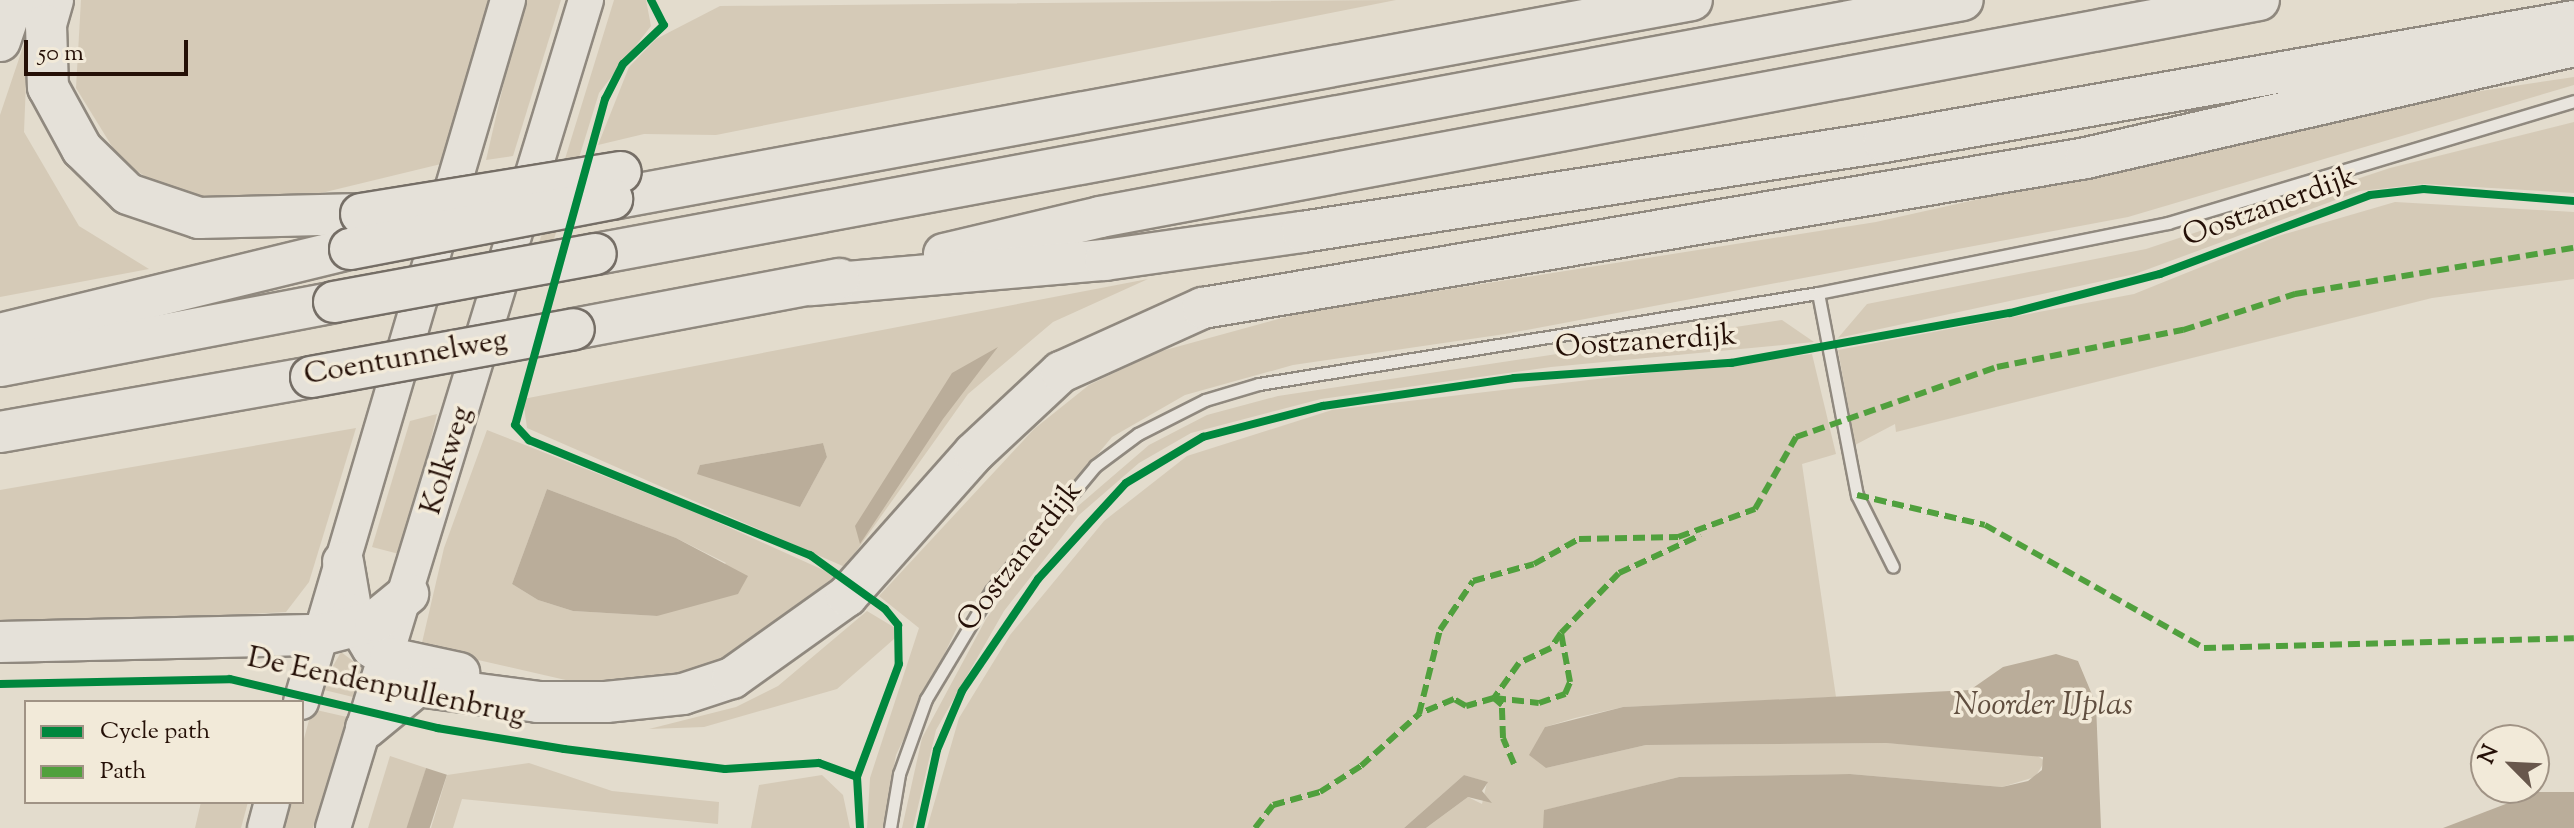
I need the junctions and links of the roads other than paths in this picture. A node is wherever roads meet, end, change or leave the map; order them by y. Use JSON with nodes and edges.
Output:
{"nodes":[{"id":1,"x":14,"y":0,"type":"edge"},
{"id":2,"x":53,"y":0,"type":"edge"},
{"id":3,"x":508,"y":0,"type":"edge"},
{"id":4,"x":586,"y":0,"type":"edge"},
{"id":5,"x":1692,"y":0,"type":"edge"},
{"id":6,"x":1963,"y":0,"type":"edge"},
{"id":7,"x":2259,"y":0,"type":"edge"},
{"id":8,"x":2570,"y":0,"type":"edge"},
{"id":9,"x":2574,"y":21,"type":"edge"},
{"id":10,"x":0,"y":41,"type":"edge"},
{"id":11,"x":2437,"y":41,"type":"junction"},
{"id":12,"x":2574,"y":46,"type":"edge"},
{"id":13,"x":2574,"y":101,"type":"edge"},
{"id":14,"x":356,"y":232,"type":"junction"},
{"id":15,"x":812,"y":285,"type":"junction"},
{"id":16,"x":1818,"y":293,"type":"junction"},
{"id":17,"x":0,"y":334,"type":"edge"},
{"id":18,"x":0,"y":366,"type":"edge"},
{"id":19,"x":0,"y":432,"type":"edge"},
{"id":20,"x":343,"y":562,"type":"joint"},
{"id":21,"x":1893,"y":567,"type":"dead end"},
{"id":22,"x":408,"y":594,"type":"junction"},
{"id":23,"x":338,"y":631,"type":"junction"},
{"id":24,"x":0,"y":642,"type":"edge"},
{"id":25,"x":390,"y":658,"type":"junction"},
{"id":26,"x":302,"y":700,"type":"edge"},
{"id":27,"x":606,"y":702,"type":"junction"},
{"id":28,"x":366,"y":728,"type":"junction"},
{"id":29,"x":271,"y":804,"type":"edge"},
{"id":30,"x":265,"y":828,"type":"edge"},
{"id":31,"x":333,"y":828,"type":"edge"},
{"id":32,"x":890,"y":828,"type":"edge"}],
"edges":[{"from":1,"to":10,"type":"highway"},
{"from":2,"to":14,"type":"highway"},
{"from":3,"to":20,"type":"main road"},
{"from":4,"to":22,"type":"main road","name":"Kolkweg"},
{"from":5,"to":14,"type":"highway","bridge":true},
{"from":6,"to":18,"type":"highway","bridge":true},
{"from":7,"to":15,"type":"highway"},
{"from":8,"to":11,"type":"highway"},
{"from":9,"to":11,"type":"highway"},
{"from":11,"to":15,"type":"highway"},
{"from":12,"to":27,"type":"highway"},
{"from":13,"to":16,"type":"lane","name":"Oostzanerdijk"},
{"from":14,"to":17,"type":"highway"},
{"from":15,"to":19,"type":"highway","name":"Coentunnelweg","bridge":true},
{"from":16,"to":21,"type":"lane"},
{"from":16,"to":32,"type":"lane","name":"Oostzanerdijk"},
{"from":20,"to":23,"type":"highway"},
{"from":22,"to":23,"type":"highway"},
{"from":22,"to":25,"type":"main road","name":"Kolkweg"},
{"from":23,"to":24,"type":"highway"},
{"from":23,"to":25,"type":"highway"},
{"from":23,"to":26,"type":"main road"},
{"from":25,"to":27,"type":"highway"},
{"from":25,"to":28,"type":"main road","name":"Kolkweg"},
{"from":27,"to":28,"type":"highway"},
{"from":28,"to":31,"type":"main road","name":"Kolkweg"},
{"from":29,"to":30,"type":"main road"}]}
